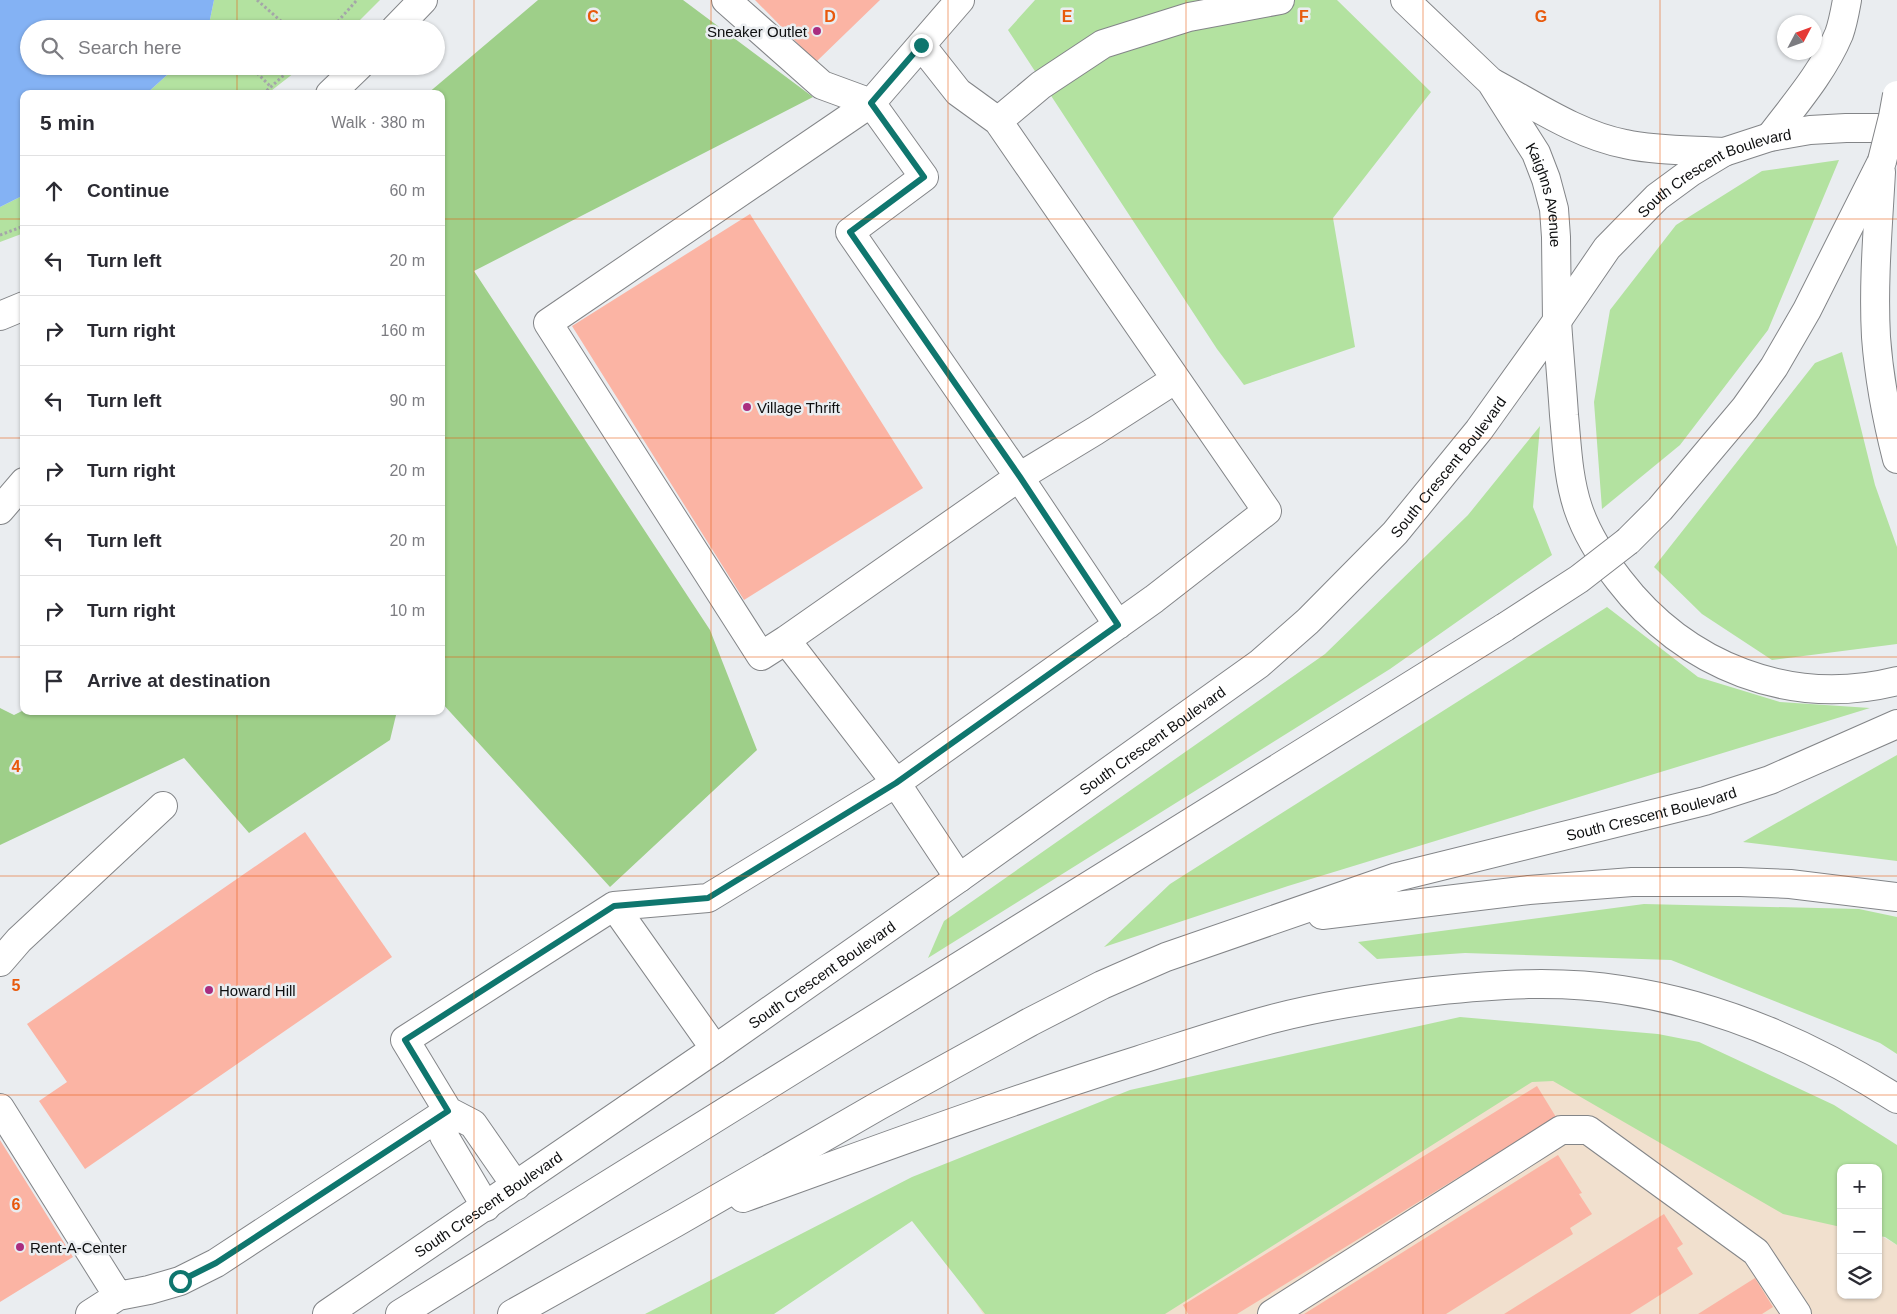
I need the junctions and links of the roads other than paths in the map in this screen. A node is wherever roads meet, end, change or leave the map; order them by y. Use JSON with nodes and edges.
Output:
{"nodes":[{"id":1,"x":423,"y":0,"type":"edge"},
{"id":2,"x":726,"y":0,"type":"edge"},
{"id":3,"x":960,"y":0,"type":"edge"},
{"id":4,"x":1280,"y":0,"type":"edge"},
{"id":5,"x":1405,"y":0,"type":"edge"},
{"id":6,"x":1847,"y":0,"type":"edge"},
{"id":7,"x":404,"y":20,"type":"edge"},
{"id":8,"x":921,"y":45,"type":"junction"},
{"id":9,"x":350,"y":75,"type":"edge"},
{"id":10,"x":1491,"y":82,"type":"junction"},
{"id":11,"x":334,"y":90,"type":"edge"},
{"id":12,"x":1897,"y":95,"type":"edge"},
{"id":13,"x":871,"y":103,"type":"junction"},
{"id":14,"x":998,"y":121,"type":"junction"},
{"id":15,"x":1897,"y":132,"type":"edge"},
{"id":16,"x":1770,"y":137,"type":"junction"},
{"id":17,"x":1724,"y":152,"type":"junction"},
{"id":18,"x":1882,"y":161,"type":"junction"},
{"id":19,"x":20,"y":308,"type":"edge"},
{"id":20,"x":0,"y":316,"type":"edge"},
{"id":21,"x":1557,"y":321,"type":"junction"},
{"id":22,"x":1176,"y":379,"type":"junction"},
{"id":23,"x":1897,"y":459,"type":"edge"},
{"id":24,"x":1020,"y":477,"type":"junction"},
{"id":25,"x":20,"y":487,"type":"edge"},
{"id":26,"x":0,"y":510,"type":"edge"},
{"id":27,"x":1118,"y":625,"type":"junction"},
{"id":28,"x":786,"y":640,"type":"junction"},
{"id":29,"x":1897,"y":682,"type":"edge"},
{"id":30,"x":1897,"y":724,"type":"edge"},
{"id":31,"x":896,"y":783,"type":"junction"},
{"id":32,"x":163,"y":806,"type":"dead end"},
{"id":33,"x":959,"y":878,"type":"junction"},
{"id":34,"x":1897,"y":897,"type":"edge"},
{"id":35,"x":614,"y":906,"type":"junction"},
{"id":36,"x":1278,"y":920,"type":"junction"},
{"id":37,"x":0,"y":962,"type":"edge"},
{"id":38,"x":715,"y":1048,"type":"junction"},
{"id":39,"x":1897,"y":1099,"type":"edge"},
{"id":40,"x":0,"y":1108,"type":"edge"},
{"id":41,"x":448,"y":1111,"type":"junction"},
{"id":42,"x":516,"y":1186,"type":"junction"},
{"id":43,"x":486,"y":1207,"type":"junction"},
{"id":44,"x":676,"y":1223,"type":"junction"},
{"id":45,"x":118,"y":1296,"type":"junction"},
{"id":46,"x":90,"y":1314,"type":"edge"},
{"id":47,"x":327,"y":1314,"type":"edge"},
{"id":48,"x":400,"y":1314,"type":"edge"},
{"id":49,"x":512,"y":1314,"type":"edge"},
{"id":50,"x":1272,"y":1314,"type":"edge"},
{"id":51,"x":1797,"y":1314,"type":"edge"}],
"edges":[{"from":1,"to":7,"type":"main road"},
{"from":2,"to":13,"type":"main road"},
{"from":3,"to":8,"type":"main road"},
{"from":4,"to":14,"type":"main road"},
{"from":5,"to":10,"type":"main road","name":"Kaighns Avenue"},
{"from":6,"to":16,"type":"main road"},
{"from":8,"to":13,"type":"main road"},
{"from":8,"to":14,"type":"main road"},
{"from":9,"to":11,"type":"main road"},
{"from":10,"to":17,"type":"main road","name":"Kaighns Avenue"},
{"from":10,"to":21,"type":"main road","name":"Kaighns Avenue"},
{"from":12,"to":18,"type":"main road","bridge":true},
{"from":13,"to":24,"type":"main road"},
{"from":13,"to":28,"type":"main road"},
{"from":14,"to":22,"type":"main road"},
{"from":15,"to":16,"type":"main road","name":"South Crescent Boulevard"},
{"from":16,"to":17,"type":"main road","name":"South Crescent Boulevard"},
{"from":17,"to":21,"type":"main road","name":"South Crescent Boulevard"},
{"from":18,"to":23,"type":"main road"},
{"from":18,"to":48,"type":"main road","bridge":true},
{"from":19,"to":20,"type":"main road"},
{"from":21,"to":29,"type":"main road","name":"Kaighns Avenue"},
{"from":21,"to":33,"type":"main road","name":"South Crescent Boulevard"},
{"from":22,"to":24,"type":"main road"},
{"from":22,"to":27,"type":"main road"},
{"from":24,"to":27,"type":"main road"},
{"from":24,"to":28,"type":"main road"},
{"from":25,"to":26,"type":"main road"},
{"from":27,"to":31,"type":"main road"},
{"from":28,"to":31,"type":"main road"},
{"from":30,"to":36,"type":"main road","name":"South Crescent Boulevard"},
{"from":31,"to":33,"type":"main road"},
{"from":31,"to":35,"type":"main road"},
{"from":32,"to":37,"type":"main road"},
{"from":33,"to":38,"type":"main road","name":"South Crescent Boulevard"},
{"from":34,"to":36,"type":"main road"},
{"from":35,"to":38,"type":"main road"},
{"from":35,"to":41,"type":"main road"},
{"from":36,"to":44,"type":"main road","name":"South Crescent Boulevard"},
{"from":38,"to":42,"type":"main road","name":"South Crescent Boulevard"},
{"from":39,"to":44,"type":"main road"},
{"from":40,"to":45,"type":"main road"},
{"from":41,"to":42,"type":"main road"},
{"from":41,"to":43,"type":"main road"},
{"from":41,"to":45,"type":"main road"},
{"from":42,"to":43,"type":"main road","name":"South Crescent Boulevard"},
{"from":43,"to":47,"type":"main road","name":"South Crescent Boulevard"},
{"from":44,"to":49,"type":"main road","name":"South Crescent Boulevard"},
{"from":45,"to":46,"type":"main road"},
{"from":50,"to":51,"type":"main road"}]}
